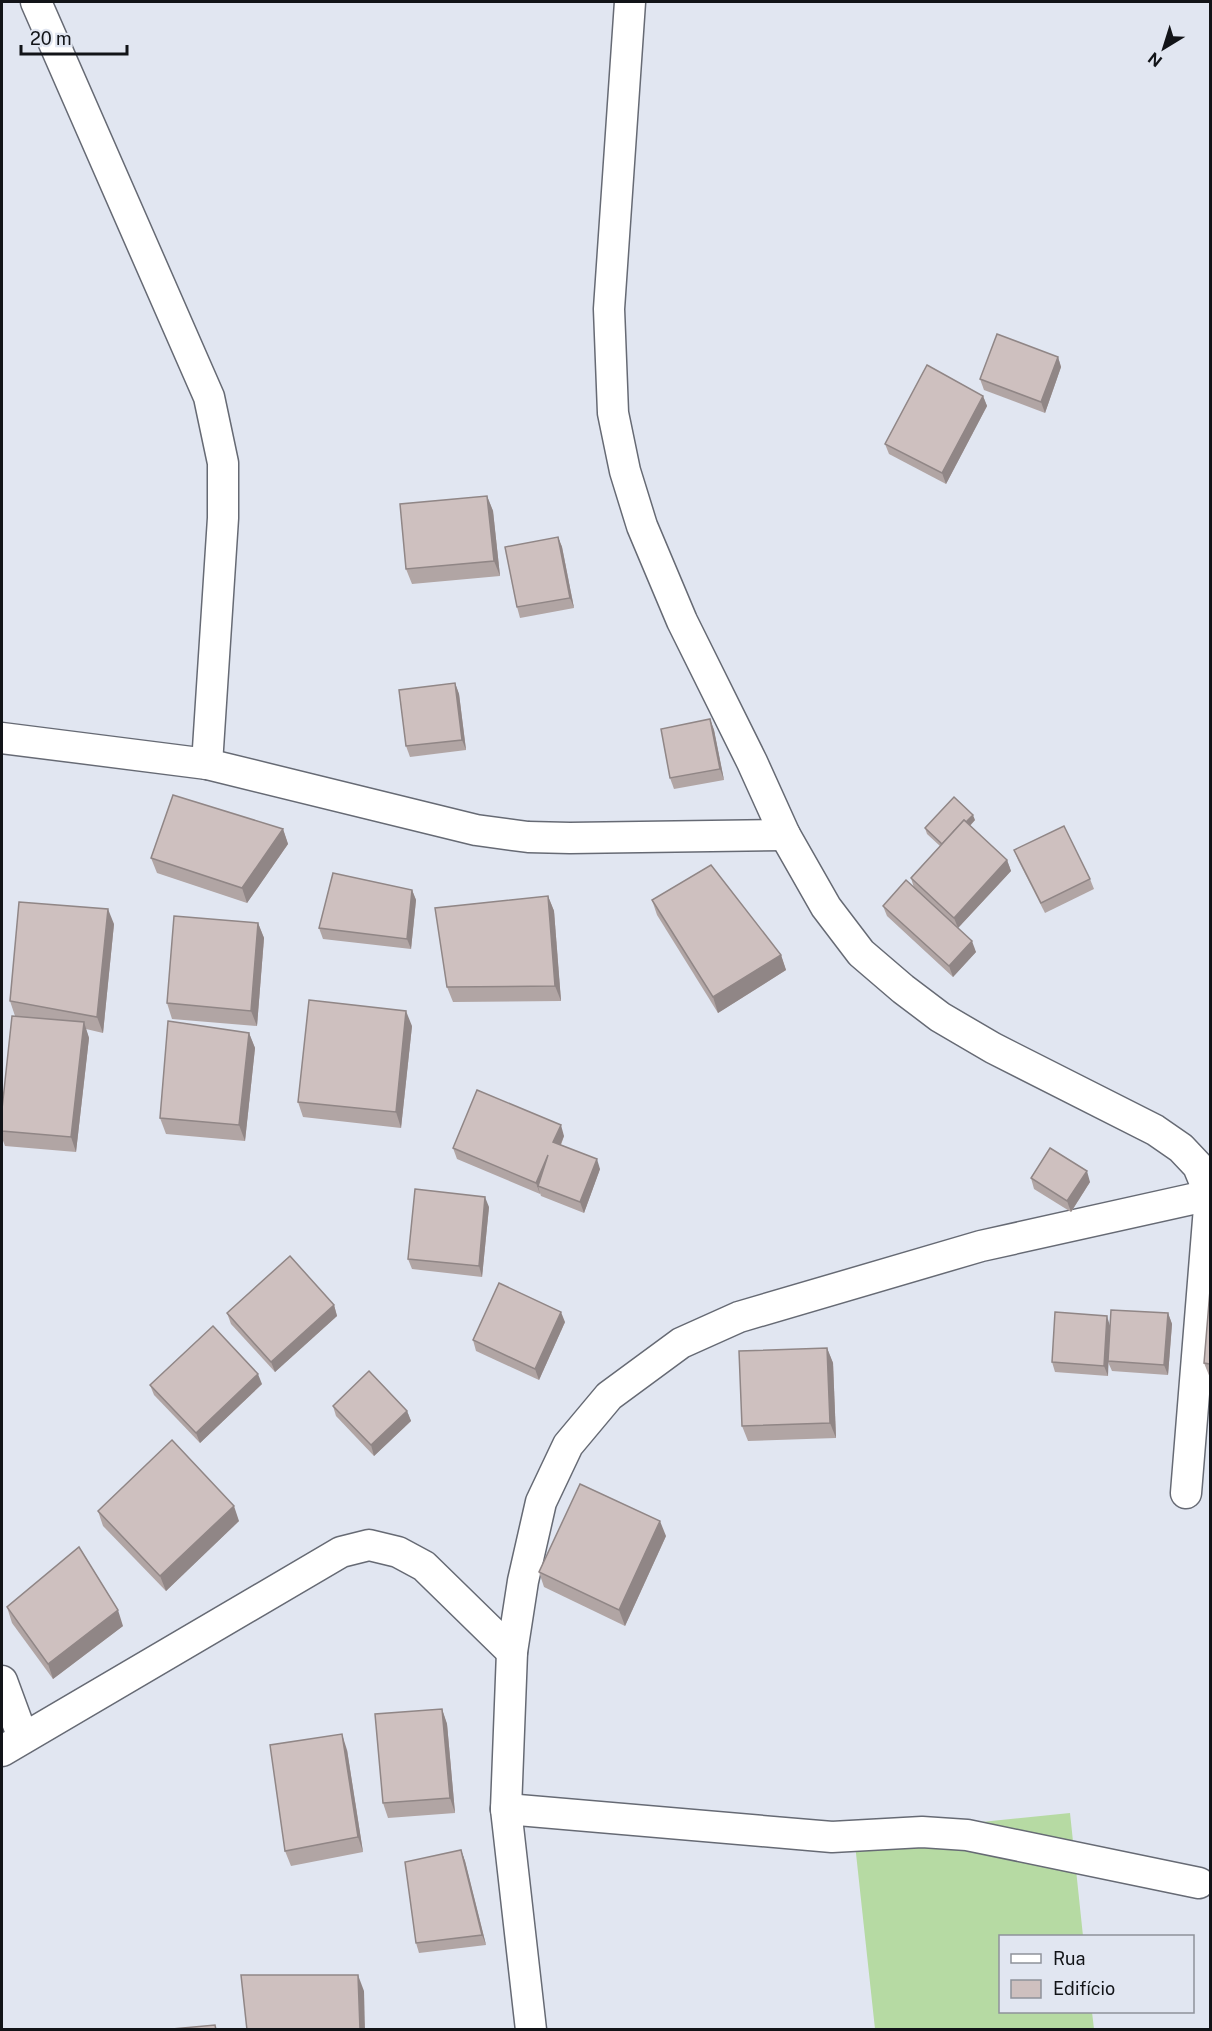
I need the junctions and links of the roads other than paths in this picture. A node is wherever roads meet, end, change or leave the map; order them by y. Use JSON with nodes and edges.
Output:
{"nodes":[{"id":1,"x":36,"y":2,"type":"edge"},
{"id":2,"x":630,"y":2,"type":"edge"},
{"id":3,"x":2,"y":738,"type":"edge"},
{"id":4,"x":207,"y":764,"type":"junction"},
{"id":5,"x":785,"y":835,"type":"junction"},
{"id":6,"x":1210,"y":1195,"type":"edge"},
{"id":7,"x":1186,"y":1493,"type":"dead end"},
{"id":8,"x":512,"y":1652,"type":"junction"},
{"id":9,"x":2,"y":1681,"type":"edge"},
{"id":10,"x":12,"y":1745,"type":"edge"},
{"id":11,"x":506,"y":1809,"type":"junction"},
{"id":12,"x":1198,"y":1883,"type":"dead end"},
{"id":13,"x":531,"y":2030,"type":"edge"}],
"edges":[{"from":1,"to":4,"type":"street"},
{"from":2,"to":5,"type":"street"},
{"from":3,"to":4,"type":"street"},
{"from":4,"to":5,"type":"street"},
{"from":5,"to":6,"type":"street"},
{"from":6,"to":7,"type":"street"},
{"from":6,"to":8,"type":"street"},
{"from":8,"to":10,"type":"street"},
{"from":8,"to":11,"type":"street"},
{"from":9,"to":10,"type":"street"},
{"from":11,"to":12,"type":"street"},
{"from":11,"to":13,"type":"street"}]}
